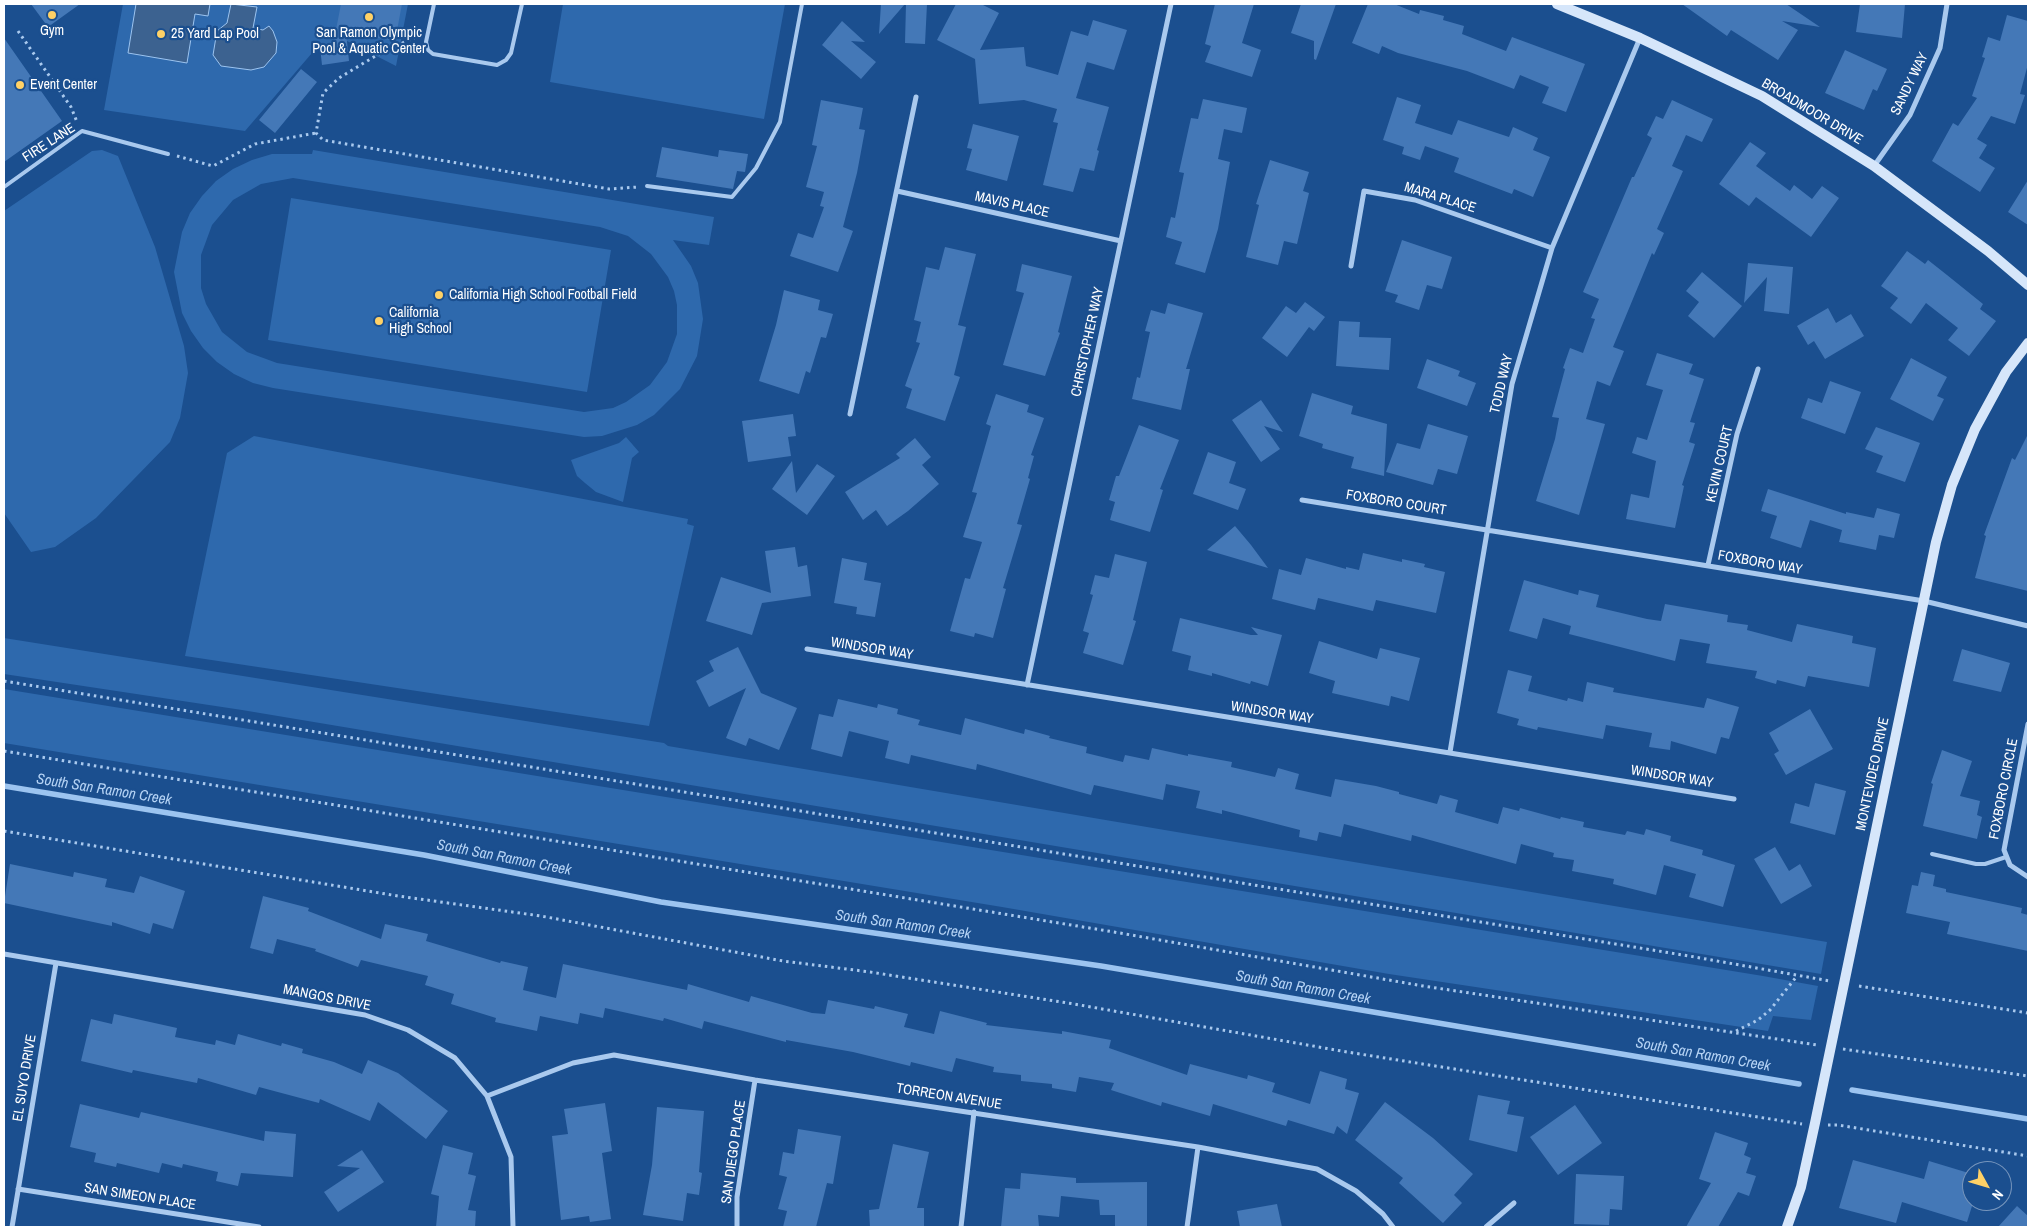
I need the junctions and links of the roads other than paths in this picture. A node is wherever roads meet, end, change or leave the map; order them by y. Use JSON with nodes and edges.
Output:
{"nodes":[{"id":1,"x":434,"y":4,"type":"edge"},
{"id":2,"x":522,"y":4,"type":"edge"},
{"id":3,"x":802,"y":4,"type":"edge"},
{"id":4,"x":1171,"y":4,"type":"edge"},
{"id":5,"x":1557,"y":4,"type":"edge"},
{"id":6,"x":1947,"y":4,"type":"edge"},
{"id":7,"x":1640,"y":38,"type":"junction"},
{"id":8,"x":916,"y":97,"type":"dead end"},
{"id":9,"x":168,"y":154,"type":"road end"},
{"id":10,"x":1874,"y":166,"type":"junction"},
{"id":11,"x":647,"y":186,"type":"road end"},
{"id":12,"x":4,"y":187,"type":"edge"},
{"id":13,"x":897,"y":191,"type":"junction"},
{"id":14,"x":1121,"y":241,"type":"junction"},
{"id":15,"x":1552,"y":248,"type":"junction"},
{"id":16,"x":1352,"y":266,"type":"dead end"},
{"id":17,"x":2028,"y":285,"type":"edge"},
{"id":18,"x":2028,"y":344,"type":"edge"},
{"id":19,"x":1758,"y":369,"type":"dead end"},
{"id":20,"x":850,"y":414,"type":"dead end"},
{"id":21,"x":1302,"y":500,"type":"dead end"},
{"id":22,"x":1486,"y":529,"type":"junction"},
{"id":23,"x":1708,"y":565,"type":"junction"},
{"id":24,"x":1924,"y":601,"type":"junction"},
{"id":25,"x":2028,"y":626,"type":"edge"},
{"id":26,"x":807,"y":649,"type":"dead end"},
{"id":27,"x":1027,"y":685,"type":"junction"},
{"id":28,"x":2028,"y":724,"type":"edge"},
{"id":29,"x":1450,"y":752,"type":"junction"},
{"id":30,"x":1734,"y":799,"type":"dead end"},
{"id":31,"x":1932,"y":854,"type":"dead end"},
{"id":32,"x":2006,"y":857,"type":"junction"},
{"id":33,"x":2028,"y":877,"type":"edge"},
{"id":34,"x":4,"y":954,"type":"edge"},
{"id":35,"x":56,"y":963,"type":"junction"},
{"id":36,"x":755,"y":1080,"type":"junction"},
{"id":37,"x":487,"y":1096,"type":"junction"},
{"id":38,"x":974,"y":1112,"type":"junction"},
{"id":39,"x":1198,"y":1147,"type":"junction"},
{"id":40,"x":18,"y":1189,"type":"junction"},
{"id":41,"x":1514,"y":1203,"type":"dead end"},
{"id":42,"x":12,"y":1227,"type":"edge"},
{"id":43,"x":258,"y":1227,"type":"edge"},
{"id":44,"x":513,"y":1227,"type":"edge"},
{"id":45,"x":737,"y":1227,"type":"edge"},
{"id":46,"x":961,"y":1227,"type":"edge"},
{"id":47,"x":1187,"y":1227,"type":"edge"},
{"id":48,"x":1393,"y":1227,"type":"edge"},
{"id":49,"x":1486,"y":1227,"type":"edge"},
{"id":50,"x":1787,"y":1227,"type":"edge"}],
"edges":[{"from":1,"to":2,"type":"lane"},
{"from":3,"to":11,"type":"lane"},
{"from":4,"to":14,"type":"street","name":"CHRISTOPHER WAY"},
{"from":5,"to":7,"type":"street","name":"BROADMOOR DRIVE"},
{"from":6,"to":10,"type":"street","name":"SANDY WAY"},
{"from":7,"to":10,"type":"street","name":"BROADMOOR DRIVE"},
{"from":7,"to":15,"type":"street","name":"TODD WAY"},
{"from":8,"to":13,"type":"street"},
{"from":9,"to":12,"type":"lane","name":"FIRE LANE"},
{"from":10,"to":17,"type":"street","name":"BROADMOOR DRIVE"},
{"from":13,"to":14,"type":"street","name":"MAVIS PLACE"},
{"from":13,"to":20,"type":"street"},
{"from":14,"to":27,"type":"street","name":"CHRISTOPHER WAY"},
{"from":15,"to":16,"type":"street","name":"MARA PLACE"},
{"from":15,"to":22,"type":"street","name":"TODD WAY"},
{"from":18,"to":24,"type":"street","name":"MONTEVIDEO DRIVE"},
{"from":19,"to":23,"type":"street","name":"KEVIN COURT"},
{"from":21,"to":22,"type":"street","name":"FOXBORO COURT"},
{"from":22,"to":23,"type":"street","name":"FOXBORO WAY"},
{"from":22,"to":29,"type":"street","name":"TODD WAY"},
{"from":23,"to":24,"type":"street","name":"FOXBORO WAY"},
{"from":24,"to":25,"type":"street","name":"FOXBORO WAY"},
{"from":24,"to":50,"type":"street","name":"MONTEVIDEO DRIVE"},
{"from":26,"to":27,"type":"street","name":"WINDSOR WAY"},
{"from":27,"to":29,"type":"street","name":"WINDSOR WAY"},
{"from":28,"to":32,"type":"street","name":"FOXBORO CIRCLE"},
{"from":29,"to":30,"type":"street","name":"WINDSOR WAY"},
{"from":31,"to":32,"type":"lane"},
{"from":32,"to":33,"type":"street","name":"FOXBORO CIRCLE"},
{"from":34,"to":35,"type":"street","name":"MANGOS DRIVE"},
{"from":35,"to":37,"type":"street","name":"MANGOS DRIVE"},
{"from":35,"to":40,"type":"street","name":"EL SUYO DRIVE"},
{"from":36,"to":37,"type":"street","name":"TORREON AVENUE"},
{"from":36,"to":38,"type":"street","name":"TORREON AVENUE"},
{"from":36,"to":45,"type":"street","name":"SAN DIEGO PLACE"},
{"from":37,"to":44,"type":"street","name":"MANGOS DRIVE"},
{"from":38,"to":39,"type":"street","name":"TORREON AVENUE"},
{"from":38,"to":46,"type":"street"},
{"from":39,"to":47,"type":"street"},
{"from":39,"to":48,"type":"street","name":"TORREON AVENUE"},
{"from":40,"to":42,"type":"street","name":"EL SUYO DRIVE"},
{"from":40,"to":43,"type":"street","name":"SAN SIMEON PLACE"},
{"from":41,"to":49,"type":"street"}]}
